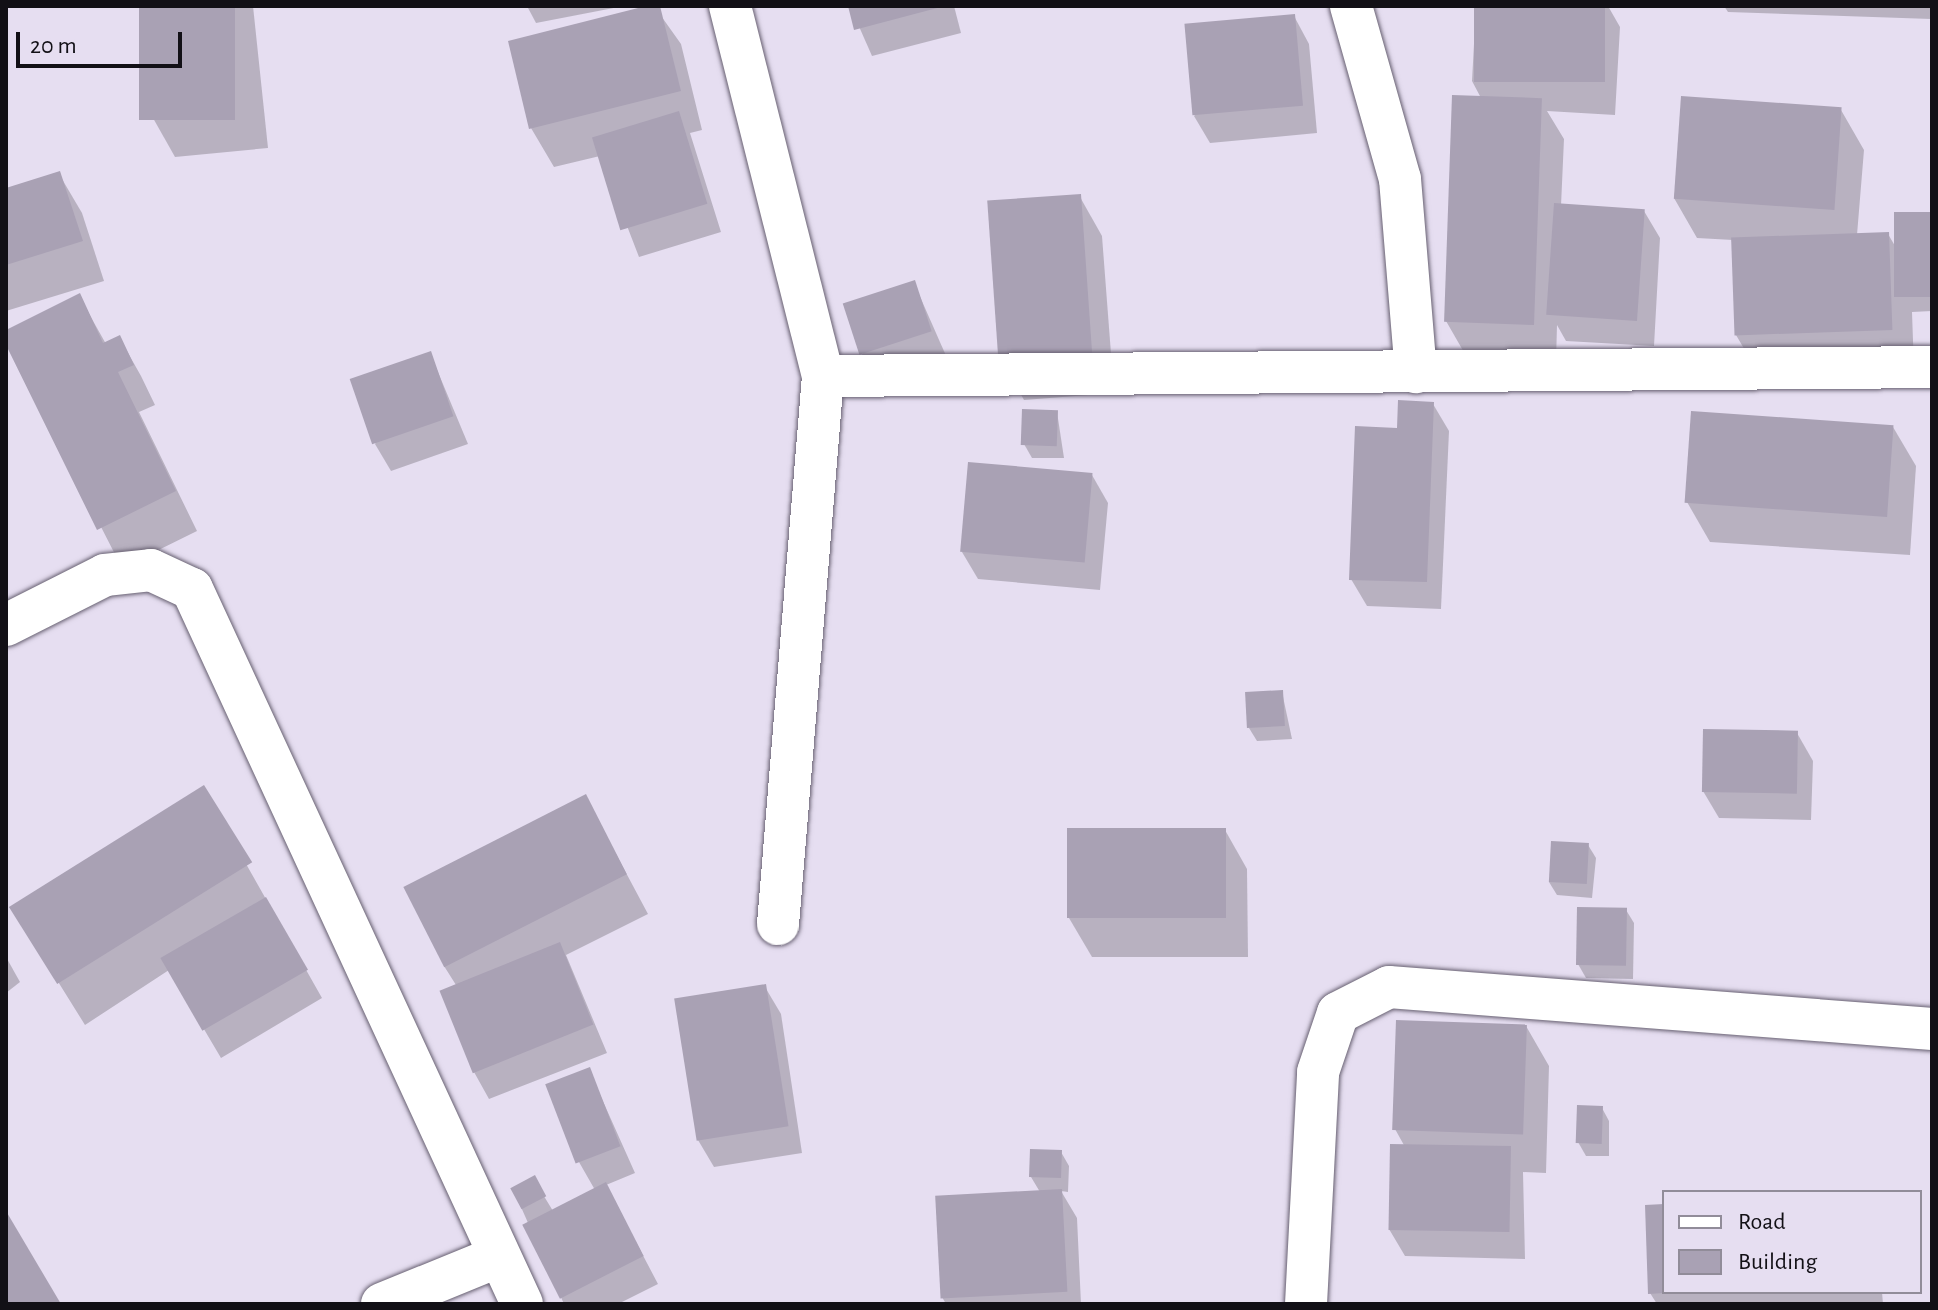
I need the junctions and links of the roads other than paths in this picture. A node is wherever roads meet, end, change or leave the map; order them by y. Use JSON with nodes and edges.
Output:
{"nodes":[{"id":1,"x":730,"y":6,"type":"edge"},
{"id":2,"x":1351,"y":6,"type":"edge"},
{"id":3,"x":1932,"y":367,"type":"edge"},
{"id":4,"x":1416,"y":372,"type":"junction"},
{"id":5,"x":823,"y":376,"type":"junction"},
{"id":6,"x":6,"y":625,"type":"edge"},
{"id":7,"x":778,"y":924,"type":"dead end"},
{"id":8,"x":1932,"y":1029,"type":"edge"},
{"id":9,"x":497,"y":1257,"type":"junction"},
{"id":10,"x":382,"y":1304,"type":"edge"},
{"id":11,"x":522,"y":1304,"type":"edge"},
{"id":12,"x":1306,"y":1304,"type":"edge"}],
"edges":[{"from":1,"to":5,"type":"street"},
{"from":2,"to":4,"type":"street"},
{"from":3,"to":4,"type":"street"},
{"from":4,"to":5,"type":"street"},
{"from":5,"to":7,"type":"street"},
{"from":6,"to":9,"type":"street"},
{"from":8,"to":12,"type":"street"},
{"from":9,"to":10,"type":"street"},
{"from":9,"to":11,"type":"street"}]}
